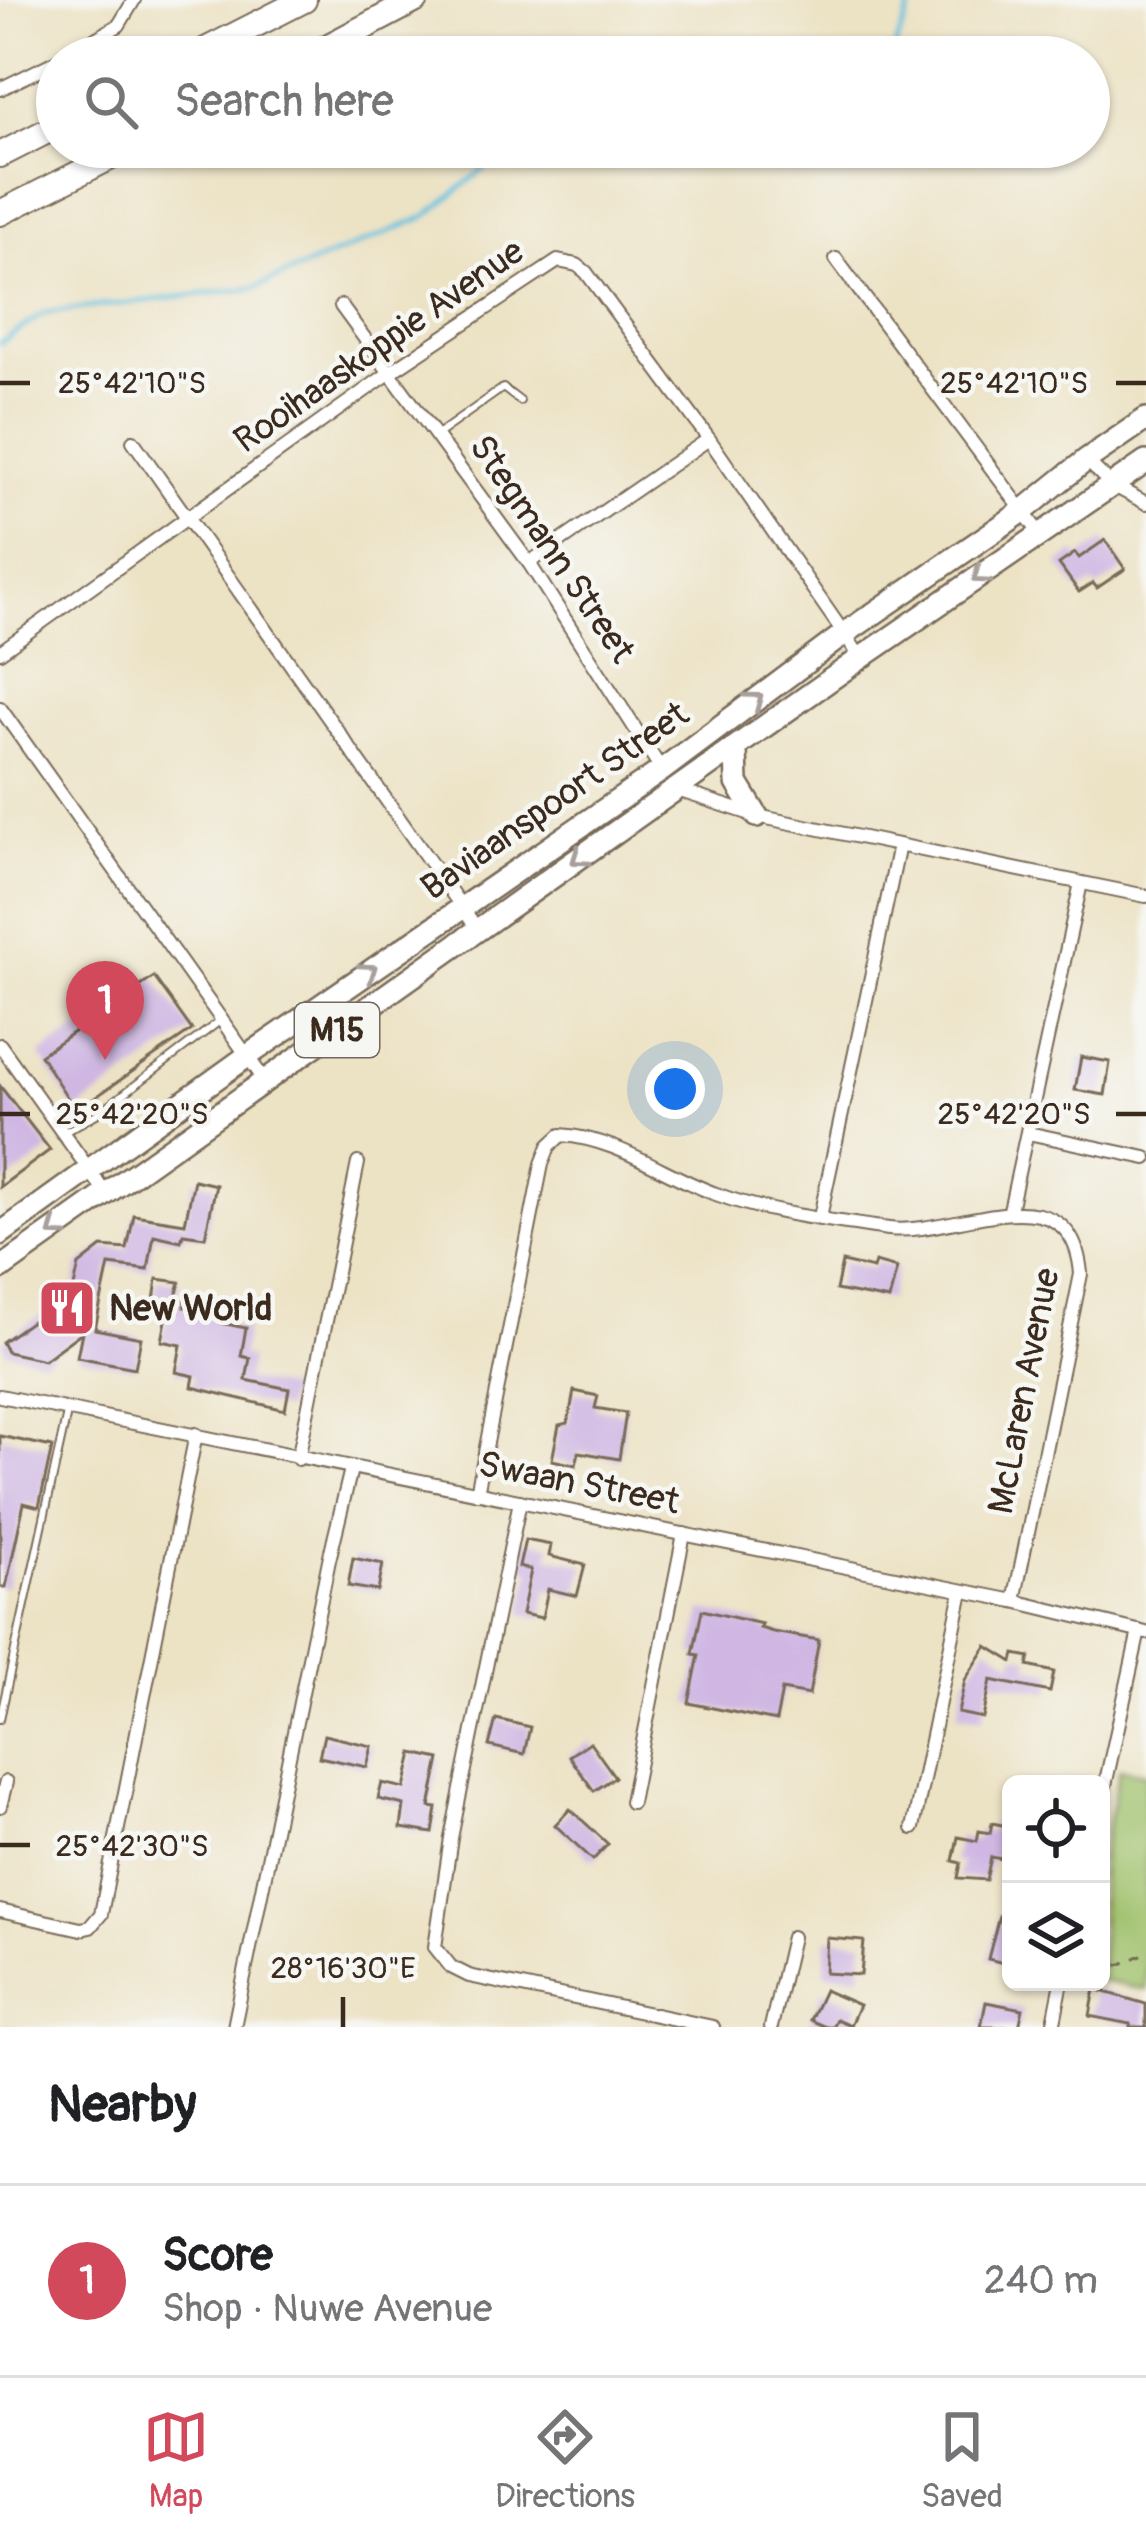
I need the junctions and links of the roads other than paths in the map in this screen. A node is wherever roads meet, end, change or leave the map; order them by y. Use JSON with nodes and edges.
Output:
{"nodes":[{"id":1,"x":134,"y":0,"type":"edge"},
{"id":2,"x":304,"y":0,"type":"edge"},
{"id":3,"x":416,"y":0,"type":"edge"},
{"id":4,"x":100,"y":36,"type":"edge"},
{"id":5,"x":233,"y":36,"type":"edge"},
{"id":6,"x":348,"y":36,"type":"edge"},
{"id":7,"x":36,"y":71,"type":"edge"},
{"id":8,"x":0,"y":89,"type":"edge"},
{"id":9,"x":36,"y":136,"type":"edge"},
{"id":10,"x":0,"y":154,"type":"edge"},
{"id":11,"x":90,"y":168,"type":"edge"},
{"id":12,"x":0,"y":214,"type":"edge"},
{"id":13,"x":836,"y":259,"type":"dead end"},
{"id":14,"x":340,"y":306,"type":"dead end"},
{"id":15,"x":392,"y":370,"type":"junction"},
{"id":16,"x":520,"y":401,"type":"dead end"},
{"id":17,"x":1146,"y":418,"type":"edge"},
{"id":18,"x":438,"y":434,"type":"junction"},
{"id":19,"x":710,"y":439,"type":"junction"},
{"id":20,"x":133,"y":441,"type":"dead end"},
{"id":21,"x":1086,"y":460,"type":"junction"},
{"id":22,"x":1146,"y":462,"type":"edge"},
{"id":23,"x":1112,"y":485,"type":"junction"},
{"id":24,"x":1146,"y":503,"type":"edge"},
{"id":25,"x":1023,"y":511,"type":"junction"},
{"id":26,"x":185,"y":518,"type":"junction"},
{"id":27,"x":1040,"y":534,"type":"junction"},
{"id":28,"x":529,"y":563,"type":"junction"},
{"id":29,"x":844,"y":634,"type":"junction"},
{"id":30,"x":0,"y":652,"type":"edge"},
{"id":31,"x":861,"y":658,"type":"junction"},
{"id":32,"x":0,"y":708,"type":"edge"},
{"id":33,"x":736,"y":751,"type":"junction"},
{"id":34,"x":662,"y":770,"type":"junction"},
{"id":35,"x":675,"y":791,"type":"junction"},
{"id":36,"x":757,"y":816,"type":"junction"},
{"id":37,"x":899,"y":845,"type":"junction"},
{"id":38,"x":1081,"y":883,"type":"junction"},
{"id":39,"x":1146,"y":896,"type":"edge"},
{"id":40,"x":461,"y":907,"type":"junction"},
{"id":41,"x":478,"y":930,"type":"junction"},
{"id":42,"x":220,"y":1020,"type":"junction"},
{"id":43,"x":0,"y":1045,"type":"edge"},
{"id":44,"x":246,"y":1057,"type":"junction"},
{"id":45,"x":266,"y":1081,"type":"junction"},
{"id":46,"x":62,"y":1133,"type":"junction"},
{"id":47,"x":1028,"y":1133,"type":"junction"},
{"id":48,"x":1146,"y":1158,"type":"edge"},
{"id":49,"x":358,"y":1163,"type":"dead end"},
{"id":50,"x":88,"y":1170,"type":"junction"},
{"id":51,"x":105,"y":1192,"type":"junction"},
{"id":52,"x":1010,"y":1210,"type":"junction"},
{"id":53,"x":820,"y":1217,"type":"junction"},
{"id":54,"x":0,"y":1234,"type":"edge"},
{"id":55,"x":0,"y":1269,"type":"edge"},
{"id":56,"x":0,"y":1396,"type":"edge"},
{"id":57,"x":68,"y":1409,"type":"junction"},
{"id":58,"x":196,"y":1434,"type":"junction"},
{"id":59,"x":298,"y":1459,"type":"junction"},
{"id":60,"x":351,"y":1469,"type":"junction"},
{"id":61,"x":477,"y":1493,"type":"junction"},
{"id":62,"x":520,"y":1501,"type":"junction"},
{"id":63,"x":684,"y":1534,"type":"junction"},
{"id":64,"x":962,"y":1591,"type":"junction"},
{"id":65,"x":1014,"y":1601,"type":"junction"},
{"id":66,"x":1142,"y":1632,"type":"edge"},
{"id":67,"x":0,"y":1719,"type":"edge"},
{"id":68,"x":1108,"y":1775,"type":"edge"},
{"id":69,"x":6,"y":1782,"type":"dead end"},
{"id":70,"x":631,"y":1802,"type":"dead end"},
{"id":71,"x":0,"y":1806,"type":"edge"},
{"id":72,"x":914,"y":1828,"type":"dead end"},
{"id":73,"x":0,"y":1911,"type":"edge"},
{"id":74,"x":792,"y":1937,"type":"dead end"},
{"id":75,"x":1060,"y":1991,"type":"edge"},
{"id":76,"x":234,"y":2027,"type":"edge"},
{"id":77,"x":712,"y":2027,"type":"edge"},
{"id":78,"x":771,"y":2027,"type":"edge"},
{"id":79,"x":1053,"y":2027,"type":"edge"}],
"edges":[{"from":1,"to":4,"type":"street"},
{"from":2,"to":5,"type":"highway"},
{"from":3,"to":6,"type":"highway"},
{"from":7,"to":8,"type":"street"},
{"from":9,"to":10,"type":"highway"},
{"from":11,"to":12,"type":"highway"},
{"from":13,"to":25,"type":"street"},
{"from":14,"to":15,"type":"street","name":"Stegmann Street"},
{"from":15,"to":18,"type":"street","name":"Stegmann Street"},
{"from":15,"to":19,"type":"street","name":"Rooihaaskoppie Avenue"},
{"from":15,"to":26,"type":"street","name":"Rooihaaskoppie Avenue"},
{"from":16,"to":18,"type":"lane"},
{"from":17,"to":21,"type":"main road","name":"Baviaanspoort Street","number":"M15"},
{"from":18,"to":28,"type":"street","name":"Stegmann Street"},
{"from":19,"to":28,"type":"street"},
{"from":19,"to":29,"type":"street","name":"Rooihaaskoppie Avenue"},
{"from":20,"to":26,"type":"street"},
{"from":21,"to":23,"type":"street"},
{"from":21,"to":25,"type":"main road","name":"Baviaanspoort Street","number":"M15"},
{"from":22,"to":23,"type":"main road","name":"Baviaanspoort Street","number":"M15"},
{"from":23,"to":24,"type":"street"},
{"from":23,"to":27,"type":"main road","name":"Baviaanspoort Street","number":"M15"},
{"from":25,"to":27,"type":"street"},
{"from":25,"to":29,"type":"main road","name":"Baviaanspoort Street","number":"M15"},
{"from":26,"to":30,"type":"street","name":"Rooihaaskoppie Avenue"},
{"from":26,"to":40,"type":"street"},
{"from":27,"to":31,"type":"main road","name":"Baviaanspoort Street","number":"M15","one_way":true},
{"from":28,"to":34,"type":"street","name":"Stegmann Street"},
{"from":29,"to":31,"type":"street","name":"Rooihaaskoppie Avenue"},
{"from":34,"to":29,"type":"main road","name":"Baviaanspoort Street","number":"M15","one_way":true},
{"from":31,"to":33,"type":"main road","name":"Baviaanspoort Street","number":"M15"},
{"from":32,"to":42,"type":"street"},
{"from":33,"to":35,"type":"main road","name":"Baviaanspoort Street","number":"M15"},
{"from":33,"to":36,"type":"main road"},
{"from":34,"to":35,"type":"street","name":"Stegmann Street"},
{"from":34,"to":40,"type":"main road","name":"Baviaanspoort Street","number":"M15"},
{"from":35,"to":36,"type":"street"},
{"from":35,"to":41,"type":"main road","name":"Baviaanspoort Street","number":"M15","one_way":true},
{"from":36,"to":37,"type":"street"},
{"from":37,"to":38,"type":"street"},
{"from":37,"to":53,"type":"street"},
{"from":38,"to":39,"type":"street"},
{"from":38,"to":47,"type":"street"},
{"from":40,"to":41,"type":"street"},
{"from":44,"to":40,"type":"main road","name":"Baviaanspoort Street","number":"M15","one_way":true},
{"from":41,"to":45,"type":"main road","name":"Baviaanspoort Street","number":"M15"},
{"from":42,"to":44,"type":"street"},
{"from":42,"to":46,"type":"lane"},
{"from":43,"to":46,"type":"street"},
{"from":44,"to":45,"type":"street"},
{"from":44,"to":50,"type":"main road","name":"Baviaanspoort Street","number":"M15"},
{"from":45,"to":51,"type":"main road","name":"Baviaanspoort Street","number":"M15"},
{"from":46,"to":50,"type":"street"},
{"from":47,"to":48,"type":"street"},
{"from":47,"to":52,"type":"street"},
{"from":49,"to":59,"type":"street"},
{"from":50,"to":51,"type":"street"},
{"from":50,"to":54,"type":"main road","name":"Baviaanspoort Street","number":"M15"},
{"from":51,"to":55,"type":"main road","name":"Baviaanspoort Street","number":"M15","one_way":true},
{"from":52,"to":53,"type":"street"},
{"from":52,"to":65,"type":"street","name":"McLaren Avenue"},
{"from":53,"to":61,"type":"street"},
{"from":56,"to":57,"type":"street","name":"Swaan Street"},
{"from":57,"to":58,"type":"street","name":"Swaan Street"},
{"from":57,"to":67,"type":"lane"},
{"from":58,"to":59,"type":"street","name":"Swaan Street"},
{"from":58,"to":73,"type":"street"},
{"from":59,"to":60,"type":"street","name":"Swaan Street"},
{"from":60,"to":61,"type":"street","name":"Swaan Street"},
{"from":60,"to":76,"type":"street"},
{"from":61,"to":62,"type":"street","name":"Swaan Street"},
{"from":62,"to":63,"type":"street","name":"Swaan Street"},
{"from":62,"to":77,"type":"street"},
{"from":63,"to":64,"type":"street","name":"Swaan Street"},
{"from":63,"to":70,"type":"street"},
{"from":64,"to":65,"type":"street","name":"Swaan Street"},
{"from":64,"to":72,"type":"street"},
{"from":65,"to":66,"type":"street","name":"Swaan Street"},
{"from":66,"to":68,"type":"street"},
{"from":69,"to":71,"type":"street"},
{"from":74,"to":78,"type":"street"},
{"from":75,"to":79,"type":"street"}]}
